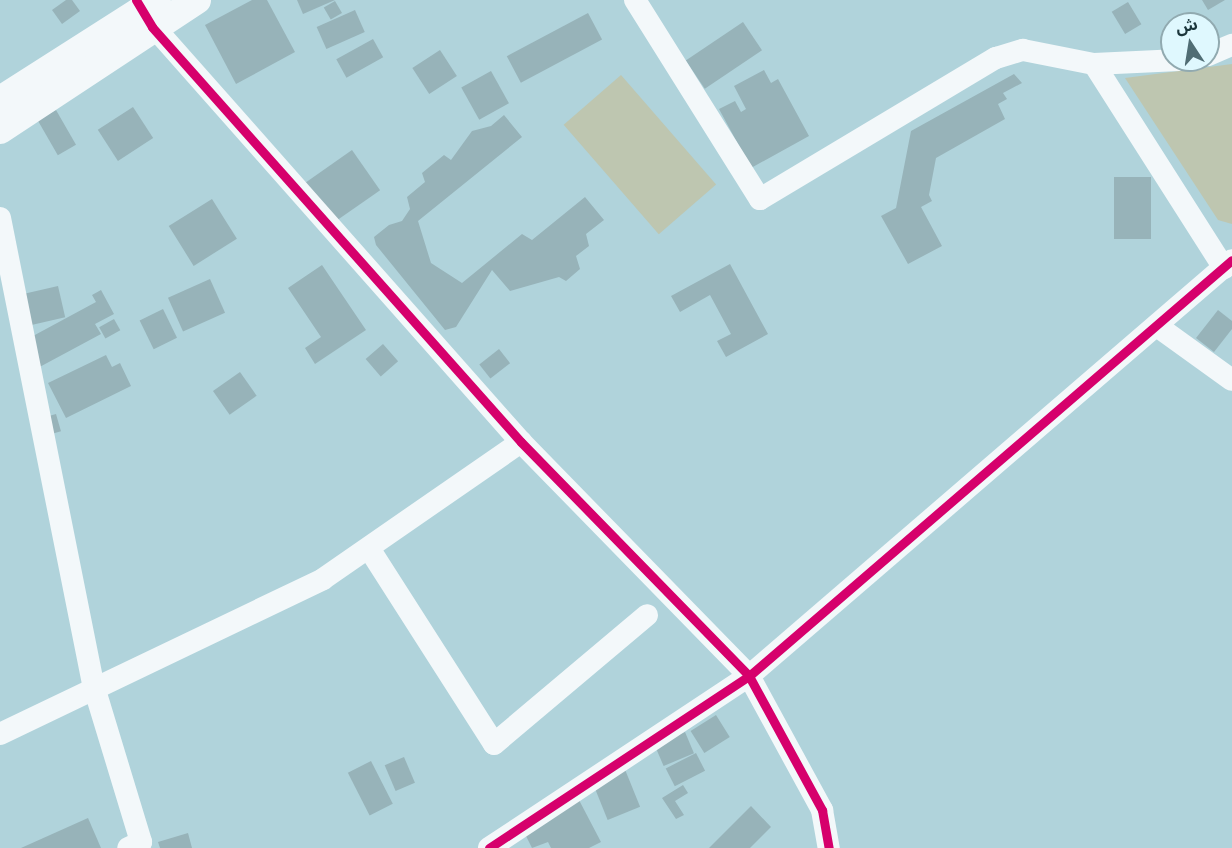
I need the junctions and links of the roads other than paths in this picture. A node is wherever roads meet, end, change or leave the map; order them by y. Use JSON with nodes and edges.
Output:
{"nodes":[{"id":1,"x":197,"y":0,"type":"edge"},
{"id":2,"x":635,"y":0,"type":"edge"},
{"id":3,"x":146,"y":9,"type":"edge"},
{"id":4,"x":1160,"y":61,"type":"edge"},
{"id":5,"x":1094,"y":64,"type":"junction"},
{"id":6,"x":0,"y":100,"type":"edge"},
{"id":7,"x":0,"y":130,"type":"edge"},
{"id":8,"x":0,"y":218,"type":"edge"},
{"id":9,"x":1228,"y":264,"type":"edge"},
{"id":10,"x":1157,"y":326,"type":"junction"},
{"id":11,"x":1232,"y":380,"type":"edge"},
{"id":12,"x":521,"y":442,"type":"junction"},
{"id":13,"x":370,"y":550,"type":"junction"},
{"id":14,"x":647,"y":615,"type":"dead end"},
{"id":15,"x":749,"y":676,"type":"junction"},
{"id":16,"x":94,"y":687,"type":"junction"},
{"id":17,"x":0,"y":734,"type":"edge"},
{"id":18,"x":128,"y":848,"type":"edge"},
{"id":19,"x":489,"y":848,"type":"edge"},
{"id":20,"x":830,"y":848,"type":"edge"}],
"edges":[{"from":1,"to":3,"type":"street"},
{"from":2,"to":5,"type":"street"},
{"from":3,"to":6,"type":"street"},
{"from":3,"to":7,"type":"street"},
{"from":3,"to":12,"type":"street"},
{"from":4,"to":5,"type":"street"},
{"from":5,"to":9,"type":"street"},
{"from":8,"to":16,"type":"street"},
{"from":9,"to":10,"type":"street"},
{"from":10,"to":11,"type":"street"},
{"from":10,"to":15,"type":"street"},
{"from":12,"to":13,"type":"street"},
{"from":12,"to":15,"type":"street"},
{"from":13,"to":14,"type":"street"},
{"from":13,"to":16,"type":"street"},
{"from":15,"to":19,"type":"street"},
{"from":15,"to":20,"type":"street"},
{"from":16,"to":17,"type":"street"},
{"from":16,"to":18,"type":"street"}]}
